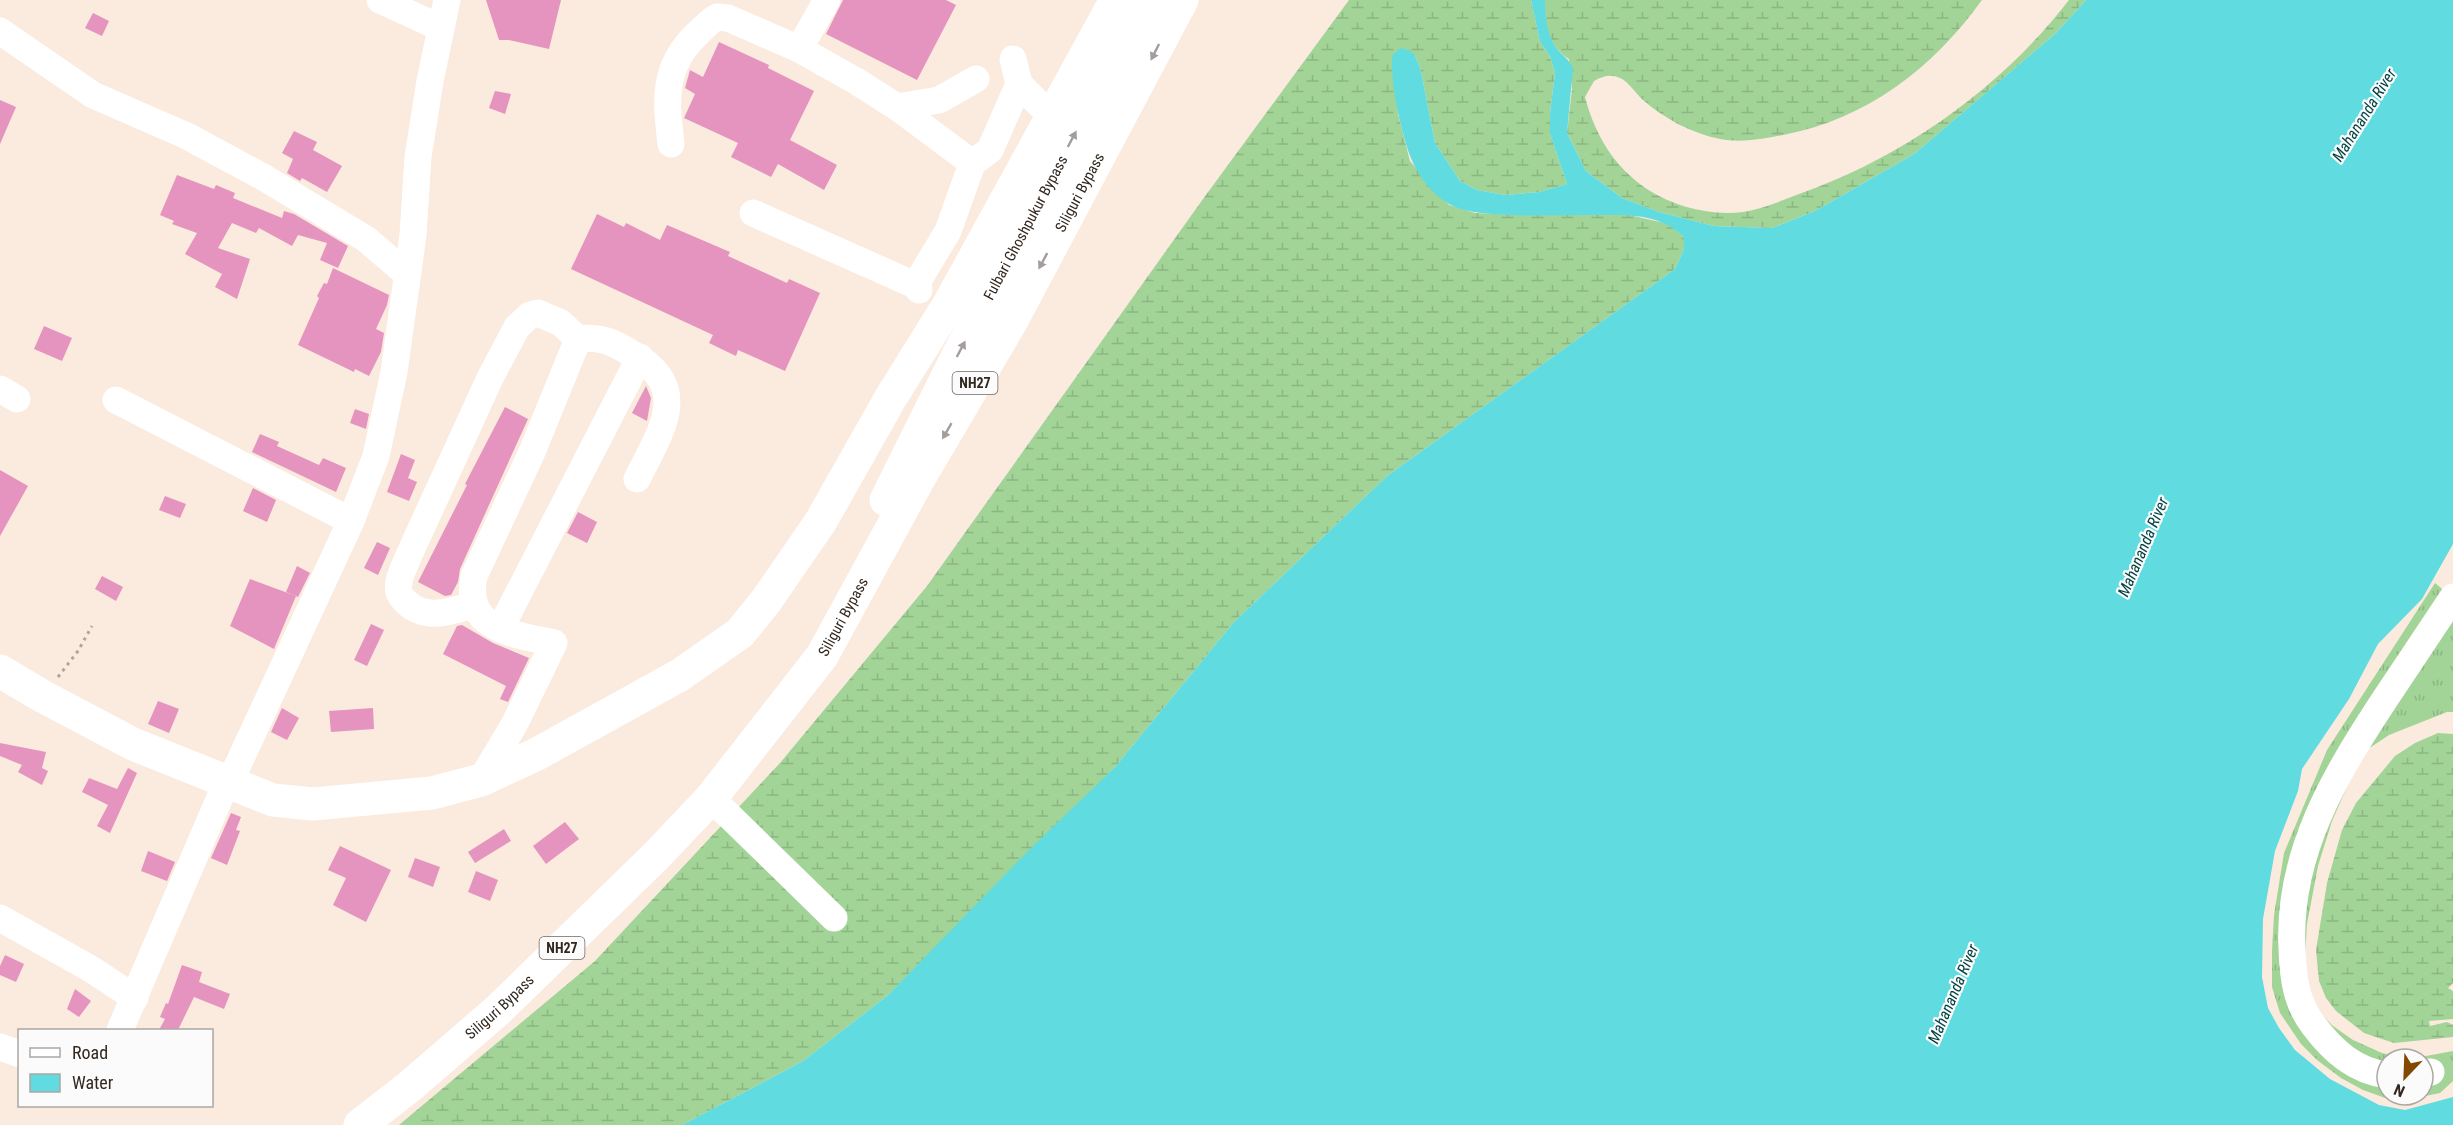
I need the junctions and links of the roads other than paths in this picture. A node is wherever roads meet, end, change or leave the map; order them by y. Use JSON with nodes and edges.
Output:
{"nodes":[{"id":1,"x":380,"y":0,"type":"edge"},
{"id":2,"x":447,"y":0,"type":"edge"},
{"id":3,"x":827,"y":0,"type":"edge"},
{"id":4,"x":1116,"y":0,"type":"edge"},
{"id":5,"x":1147,"y":0,"type":"edge"},
{"id":6,"x":1182,"y":0,"type":"edge"},
{"id":7,"x":441,"y":28,"type":"junction"},
{"id":8,"x":0,"y":31,"type":"edge"},
{"id":9,"x":799,"y":49,"type":"junction"},
{"id":10,"x":976,"y":79,"type":"dead end"},
{"id":11,"x":1040,"y":105,"type":"dead end"},
{"id":12,"x":897,"y":106,"type":"junction"},
{"id":13,"x":671,"y":144,"type":"dead end"},
{"id":14,"x":973,"y":161,"type":"junction"},
{"id":15,"x":753,"y":213,"type":"dead end"},
{"id":16,"x":407,"y":273,"type":"junction"},
{"id":17,"x":578,"y":339,"type":"junction"},
{"id":18,"x":640,"y":357,"type":"junction"},
{"id":19,"x":116,"y":400,"type":"dead end"},
{"id":20,"x":637,"y":479,"type":"dead end"},
{"id":21,"x":351,"y":520,"type":"junction"},
{"id":22,"x":2453,"y":597,"type":"edge"},
{"id":23,"x":474,"y":605,"type":"junction"},
{"id":24,"x":500,"y":629,"type":"junction"},
{"id":25,"x":0,"y":671,"type":"edge"},
{"id":26,"x":745,"y":752,"type":"junction"},
{"id":27,"x":481,"y":780,"type":"junction"},
{"id":28,"x":228,"y":782,"type":"junction"},
{"id":29,"x":711,"y":798,"type":"junction"},
{"id":30,"x":0,"y":918,"type":"edge"},
{"id":31,"x":834,"y":918,"type":"dead end"},
{"id":32,"x":135,"y":998,"type":"junction"},
{"id":33,"x":120,"y":1029,"type":"edge"},
{"id":34,"x":0,"y":1047,"type":"edge"},
{"id":35,"x":18,"y":1053,"type":"edge"},
{"id":36,"x":2375,"y":1072,"type":"edge"},
{"id":37,"x":360,"y":1125,"type":"edge"}],
"edges":[{"from":1,"to":7,"type":"street"},
{"from":2,"to":7,"type":"street"},
{"from":3,"to":9,"type":"street"},
{"from":4,"to":27,"type":"main road"},
{"from":26,"to":5,"type":"main road","name":"Fulbari Ghoshpukur Bypass","number":"NH27","one_way":true},
{"from":6,"to":26,"type":"main road","name":"Siliguri Bypass","number":"NH27","one_way":true},
{"from":7,"to":16,"type":"street"},
{"from":8,"to":16,"type":"street"},
{"from":9,"to":12,"type":"street"},
{"from":9,"to":13,"type":"street"},
{"from":10,"to":12,"type":"street"},
{"from":11,"to":14,"type":"street"},
{"from":12,"to":14,"type":"street"},
{"from":14,"to":15,"type":"street"},
{"from":16,"to":21,"type":"street"},
{"from":17,"to":18,"type":"street"},
{"from":17,"to":23,"type":"street"},
{"from":17,"to":23,"type":"street"},
{"from":18,"to":20,"type":"street"},
{"from":18,"to":24,"type":"street"},
{"from":19,"to":21,"type":"street"},
{"from":21,"to":28,"type":"street"},
{"from":22,"to":36,"type":"street"},
{"from":23,"to":24,"type":"street"},
{"from":24,"to":27,"type":"street"},
{"from":25,"to":28,"type":"main road"},
{"from":26,"to":29,"type":"main road","name":"Siliguri Bypass","number":"NH27"},
{"from":27,"to":28,"type":"main road"},
{"from":28,"to":32,"type":"street"},
{"from":29,"to":31,"type":"street"},
{"from":29,"to":37,"type":"main road","name":"Siliguri Bypass","number":"NH27"},
{"from":30,"to":32,"type":"street"},
{"from":32,"to":33,"type":"street"},
{"from":34,"to":35,"type":"street"}]}
